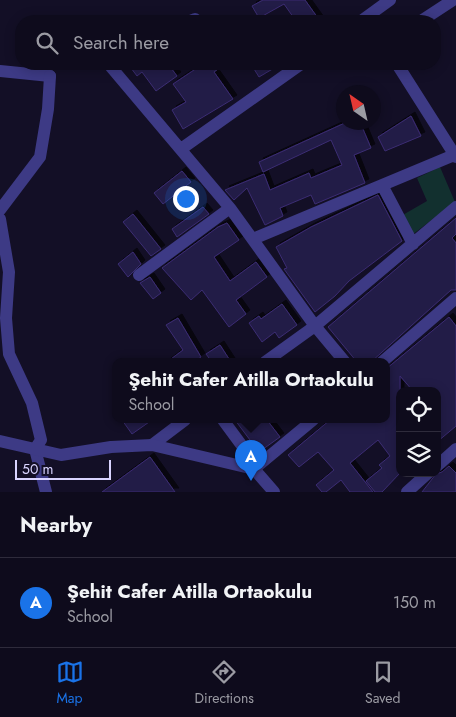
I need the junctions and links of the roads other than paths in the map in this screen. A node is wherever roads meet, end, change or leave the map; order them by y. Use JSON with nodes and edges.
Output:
{"nodes":[{"id":1,"x":390,"y":0,"type":"edge"},
{"id":2,"x":453,"y":0,"type":"edge"},
{"id":3,"x":369,"y":15,"type":"edge"},
{"id":4,"x":430,"y":15,"type":"edge"},
{"id":5,"x":114,"y":70,"type":"edge"},
{"id":6,"x":293,"y":70,"type":"edge"},
{"id":7,"x":401,"y":70,"type":"edge"},
{"id":8,"x":0,"y":71,"type":"edge"},
{"id":9,"x":181,"y":149,"type":"junction"},
{"id":10,"x":455,"y":156,"type":"edge"},
{"id":11,"x":382,"y":185,"type":"junction"},
{"id":12,"x":456,"y":207,"type":"edge"},
{"id":13,"x":230,"y":208,"type":"junction"},
{"id":14,"x":0,"y":210,"type":"edge"},
{"id":15,"x":0,"y":219,"type":"edge"},
{"id":16,"x":253,"y":240,"type":"junction"},
{"id":17,"x":413,"y":244,"type":"junction"},
{"id":18,"x":139,"y":275,"type":"dead end"},
{"id":19,"x":456,"y":298,"type":"edge"},
{"id":20,"x":315,"y":326,"type":"junction"},
{"id":21,"x":271,"y":358,"type":"edge"},
{"id":22,"x":342,"y":358,"type":"edge"},
{"id":23,"x":387,"y":358,"type":"edge"},
{"id":24,"x":181,"y":423,"type":"edge"},
{"id":25,"x":226,"y":423,"type":"edge"},
{"id":26,"x":309,"y":423,"type":"edge"},
{"id":27,"x":0,"y":442,"type":"edge"},
{"id":28,"x":152,"y":445,"type":"junction"},
{"id":29,"x":35,"y":449,"type":"junction"},
{"id":30,"x":456,"y":449,"type":"edge"},
{"id":31,"x":441,"y":462,"type":"edge"},
{"id":32,"x":254,"y":469,"type":"junction"},
{"id":33,"x":424,"y":477,"type":"edge"},
{"id":34,"x":46,"y":492,"type":"edge"},
{"id":35,"x":274,"y":492,"type":"edge"},
{"id":36,"x":407,"y":492,"type":"edge"}],
"edges":[{"from":1,"to":3,"type":"street"},
{"from":2,"to":4,"type":"street"},
{"from":5,"to":9,"type":"street"},
{"from":6,"to":9,"type":"street"},
{"from":7,"to":10,"type":"street"},
{"from":8,"to":14,"type":"street"},
{"from":9,"to":13,"type":"street"},
{"from":10,"to":11,"type":"street"},
{"from":11,"to":16,"type":"street"},
{"from":11,"to":17,"type":"street"},
{"from":12,"to":17,"type":"street"},
{"from":13,"to":16,"type":"street"},
{"from":13,"to":18,"type":"street"},
{"from":15,"to":29,"type":"street"},
{"from":16,"to":20,"type":"street"},
{"from":17,"to":20,"type":"street"},
{"from":19,"to":23,"type":"street"},
{"from":20,"to":21,"type":"street"},
{"from":20,"to":22,"type":"street"},
{"from":24,"to":28,"type":"street"},
{"from":25,"to":32,"type":"street"},
{"from":26,"to":32,"type":"street"},
{"from":27,"to":29,"type":"street"},
{"from":28,"to":29,"type":"street"},
{"from":28,"to":32,"type":"street"},
{"from":29,"to":34,"type":"street"},
{"from":30,"to":31,"type":"street"},
{"from":32,"to":35,"type":"street"},
{"from":33,"to":36,"type":"street"}]}
